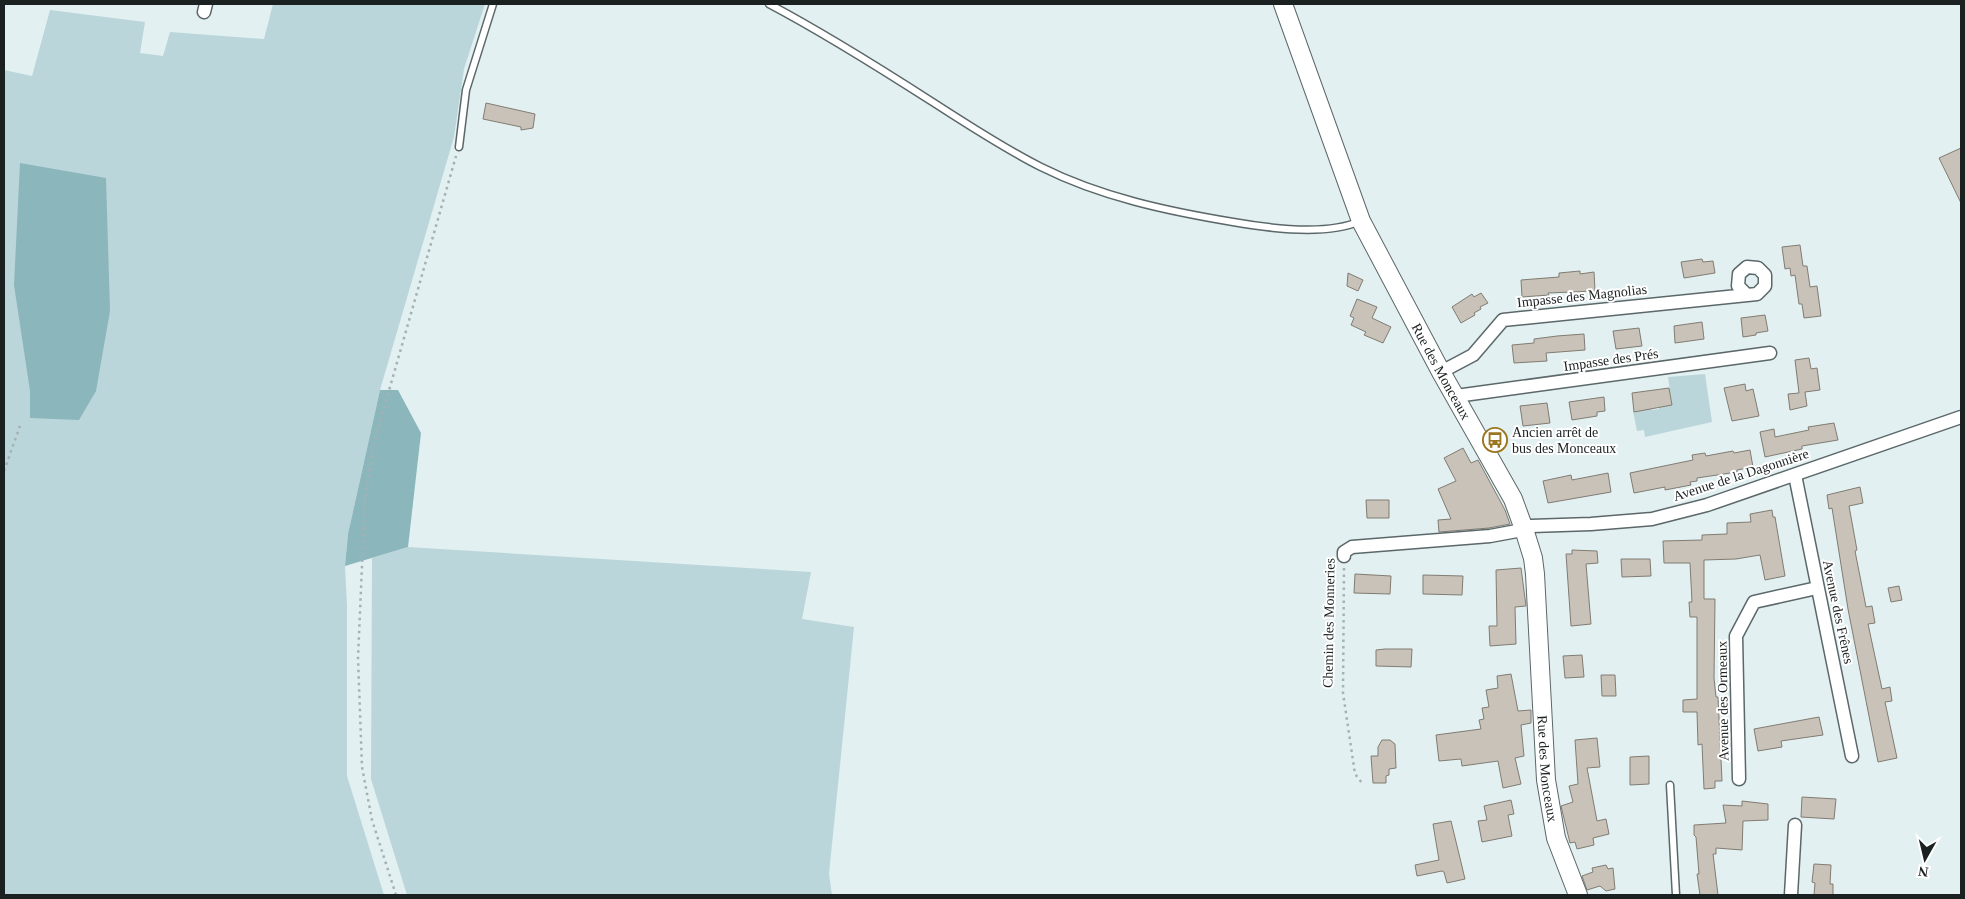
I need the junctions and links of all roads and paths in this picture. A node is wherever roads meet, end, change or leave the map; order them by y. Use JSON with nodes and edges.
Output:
{"nodes":[{"id":1,"x":493,"y":4,"type":"edge"},
{"id":2,"x":769,"y":4,"type":"edge"},
{"id":3,"x":1283,"y":4,"type":"edge"},
{"id":4,"x":459,"y":147,"type":"joint"},
{"id":5,"x":1362,"y":220,"type":"junction"},
{"id":6,"x":1746,"y":294,"type":"dead end"},
{"id":7,"x":1770,"y":353,"type":"dead end"},
{"id":8,"x":1441,"y":372,"type":"junction"},
{"id":9,"x":1456,"y":396,"type":"junction"},
{"id":10,"x":1961,"y":417,"type":"edge"},
{"id":11,"x":20,"y":426,"type":"dead end"},
{"id":12,"x":4,"y":471,"type":"edge"},
{"id":13,"x":1795,"y":475,"type":"junction"},
{"id":14,"x":1524,"y":529,"type":"junction"},
{"id":15,"x":1344,"y":556,"type":"joint"},
{"id":16,"x":1817,"y":588,"type":"junction"},
{"id":17,"x":1852,"y":756,"type":"dead end"},
{"id":18,"x":1740,"y":779,"type":"dead end"},
{"id":19,"x":1362,"y":783,"type":"dead end"},
{"id":20,"x":1670,"y":786,"type":"dead end"},
{"id":21,"x":1795,"y":824,"type":"dead end"},
{"id":22,"x":396,"y":895,"type":"edge"},
{"id":23,"x":1578,"y":895,"type":"edge"},
{"id":24,"x":1676,"y":895,"type":"edge"},
{"id":25,"x":1791,"y":895,"type":"edge"}],
"edges":[{"from":1,"to":4,"type":"lane"},
{"from":2,"to":5,"type":"lane"},
{"from":3,"to":5,"type":"main road","name":"Rue des Monceaux"},
{"from":4,"to":22,"type":"path"},
{"from":5,"to":8,"type":"main road","name":"Rue des Monceaux"},
{"from":6,"to":8,"type":"street","name":"Impasse des Magnolias"},
{"from":7,"to":9,"type":"street","name":"Impasse des Prés"},
{"from":8,"to":9,"type":"main road","name":"Rue des Monceaux"},
{"from":9,"to":14,"type":"main road","name":"Rue des Monceaux"},
{"from":10,"to":13,"type":"street","name":"Avenue de la Dagonnière"},
{"from":11,"to":12,"type":"path"},
{"from":13,"to":14,"type":"street","name":"Avenue de la Dagonnière"},
{"from":13,"to":16,"type":"street","name":"Avenue des Frênes"},
{"from":14,"to":15,"type":"street","name":"Chemin des Monneries"},
{"from":14,"to":23,"type":"main road","name":"Rue des Monceaux"},
{"from":15,"to":19,"type":"path","name":"Chemin des Monneries"},
{"from":16,"to":17,"type":"street","name":"Avenue des Frênes"},
{"from":16,"to":18,"type":"street","name":"Avenue des Ormeaux"},
{"from":20,"to":24,"type":"lane"},
{"from":21,"to":25,"type":"street"}]}
